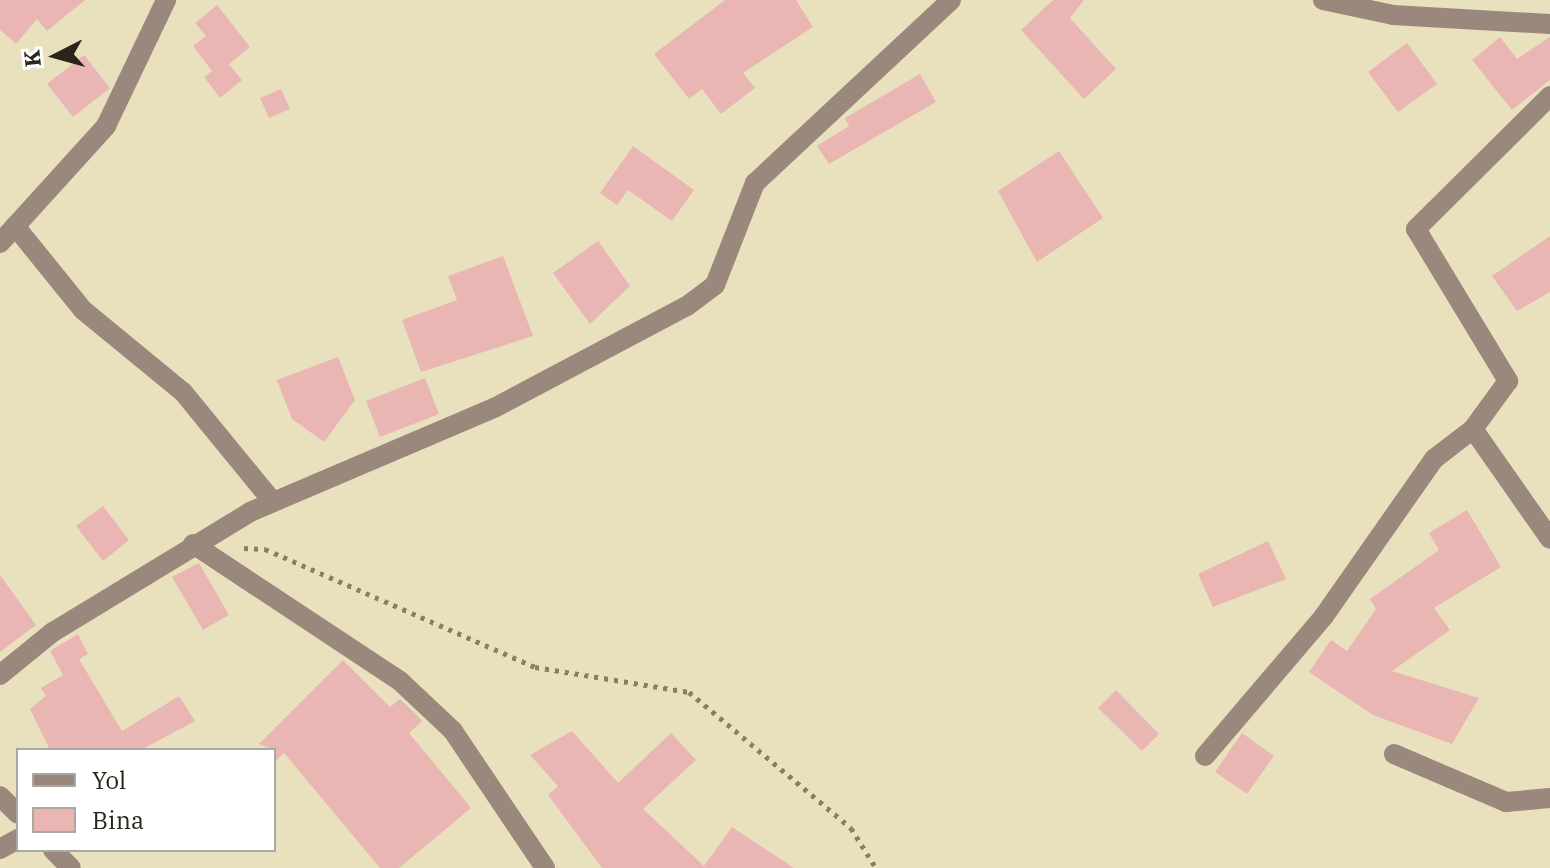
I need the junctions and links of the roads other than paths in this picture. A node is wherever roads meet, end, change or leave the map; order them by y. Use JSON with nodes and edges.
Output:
{"nodes":[{"id":1,"x":166,"y":0,"type":"edge"},
{"id":2,"x":951,"y":0,"type":"edge"},
{"id":3,"x":1323,"y":0,"type":"edge"},
{"id":4,"x":1451,"y":9,"type":"edge"},
{"id":5,"x":1550,"y":24,"type":"edge"},
{"id":6,"x":1550,"y":96,"type":"edge"},
{"id":7,"x":15,"y":226,"type":"junction"},
{"id":8,"x":0,"y":243,"type":"edge"},
{"id":9,"x":1473,"y":429,"type":"junction"},
{"id":10,"x":273,"y":502,"type":"junction"},
{"id":11,"x":1550,"y":539,"type":"edge"},
{"id":12,"x":193,"y":544,"type":"junction"},
{"id":13,"x":0,"y":675,"type":"edge"},
{"id":14,"x":1394,"y":754,"type":"dead end"},
{"id":15,"x":1205,"y":756,"type":"dead end"},
{"id":16,"x":0,"y":796,"type":"edge"},
{"id":17,"x":1550,"y":798,"type":"edge"},
{"id":18,"x":16,"y":812,"type":"edge"},
{"id":19,"x":55,"y":852,"type":"edge"},
{"id":20,"x":71,"y":868,"type":"edge"},
{"id":21,"x":545,"y":868,"type":"edge"}],
"edges":[{"from":1,"to":7,"type":"street"},
{"from":2,"to":10,"type":"street"},
{"from":3,"to":4,"type":"street"},
{"from":4,"to":5,"type":"street"},
{"from":6,"to":9,"type":"street"},
{"from":7,"to":8,"type":"street"},
{"from":7,"to":10,"type":"street"},
{"from":9,"to":11,"type":"street"},
{"from":9,"to":15,"type":"street"},
{"from":10,"to":12,"type":"street"},
{"from":12,"to":13,"type":"street"},
{"from":12,"to":21,"type":"street"},
{"from":14,"to":17,"type":"street"},
{"from":16,"to":18,"type":"street"},
{"from":19,"to":20,"type":"street"}]}
